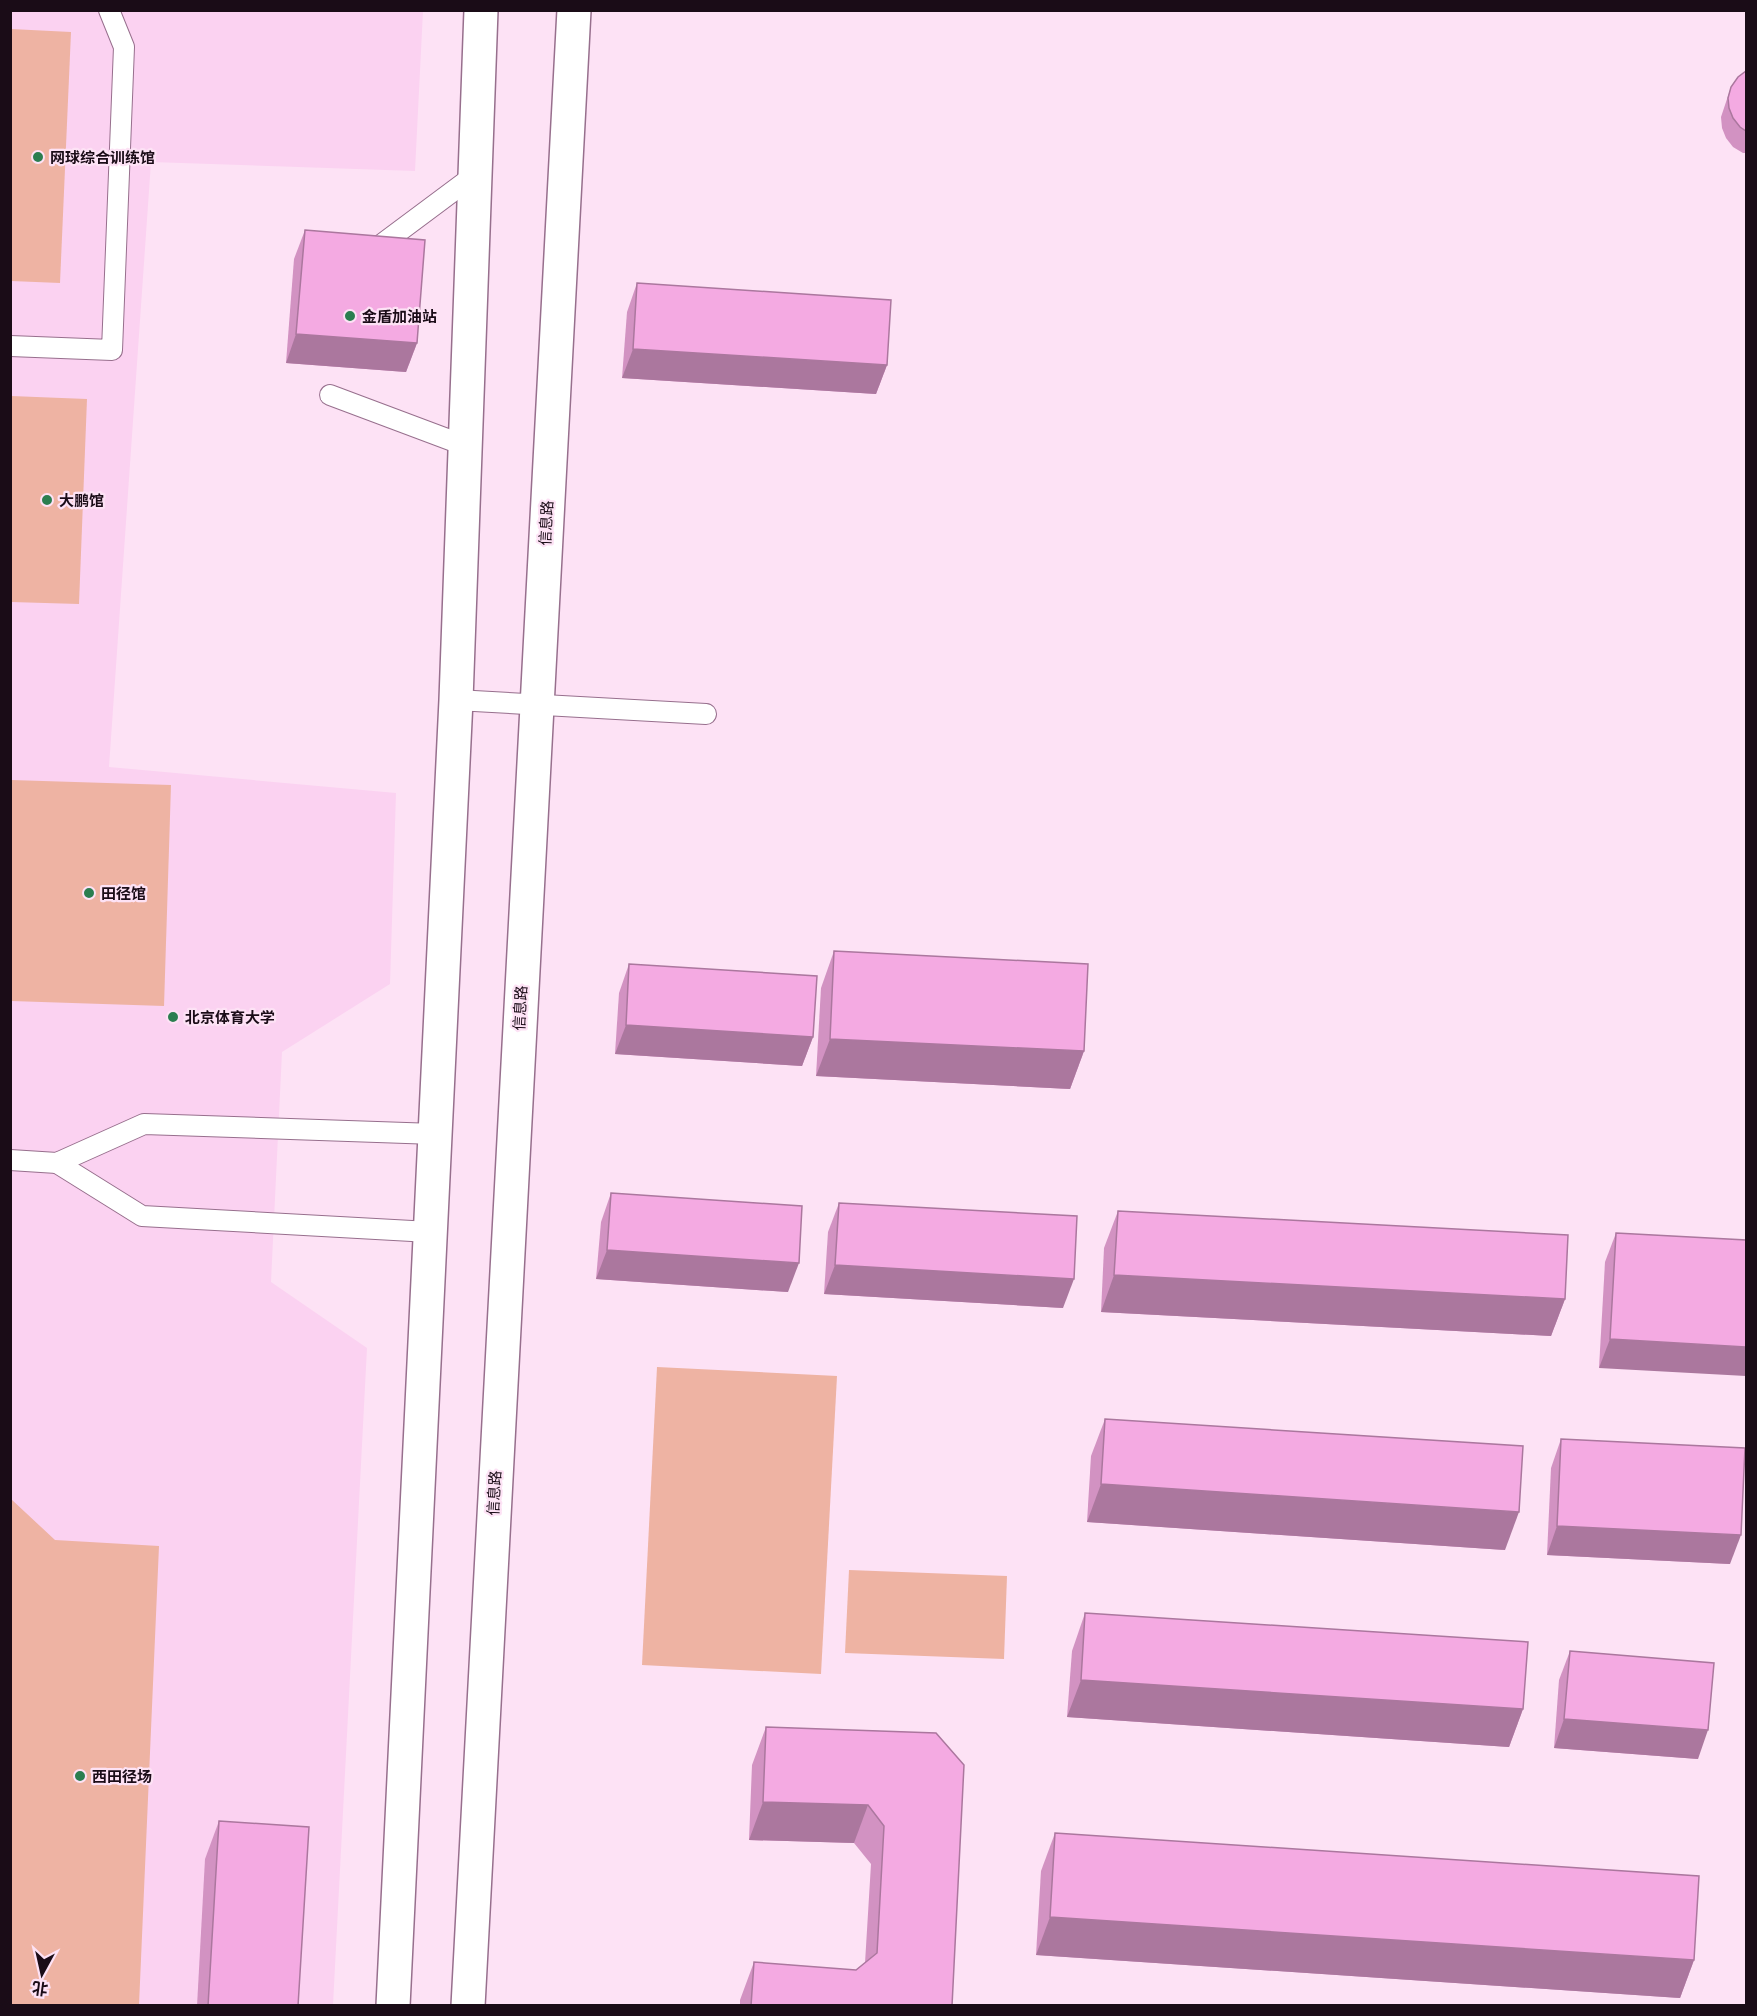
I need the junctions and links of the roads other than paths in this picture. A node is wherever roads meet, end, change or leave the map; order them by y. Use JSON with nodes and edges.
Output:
{"nodes":[{"id":1,"x":108,"y":10,"type":"edge"},
{"id":2,"x":481,"y":10,"type":"edge"},
{"id":3,"x":574,"y":10,"type":"edge"},
{"id":4,"x":476,"y":174,"type":"junction"},
{"id":5,"x":354,"y":266,"type":"edge"},
{"id":6,"x":10,"y":346,"type":"edge"},
{"id":7,"x":330,"y":395,"type":"dead end"},
{"id":8,"x":466,"y":446,"type":"junction"},
{"id":9,"x":456,"y":700,"type":"junction"},
{"id":10,"x":536,"y":704,"type":"junction"},
{"id":11,"x":706,"y":714,"type":"dead end"},
{"id":12,"x":435,"y":1134,"type":"junction"},
{"id":13,"x":10,"y":1160,"type":"edge"},
{"id":14,"x":57,"y":1162,"type":"junction"},
{"id":15,"x":430,"y":1232,"type":"junction"},
{"id":16,"x":393,"y":2006,"type":"edge"},
{"id":17,"x":468,"y":2006,"type":"edge"}],
"edges":[{"from":1,"to":6,"type":"lane"},
{"from":2,"to":4,"type":"main road"},
{"from":3,"to":10,"type":"main road","name":"信息路"},
{"from":4,"to":5,"type":"lane"},
{"from":4,"to":8,"type":"main road"},
{"from":7,"to":8,"type":"lane"},
{"from":8,"to":9,"type":"main road"},
{"from":9,"to":10,"type":"lane"},
{"from":9,"to":12,"type":"main road"},
{"from":10,"to":11,"type":"lane"},
{"from":10,"to":17,"type":"main road","name":"信息路"},
{"from":12,"to":14,"type":"lane"},
{"from":12,"to":15,"type":"main road"},
{"from":13,"to":14,"type":"lane"},
{"from":14,"to":15,"type":"lane"},
{"from":15,"to":16,"type":"main road"}]}
